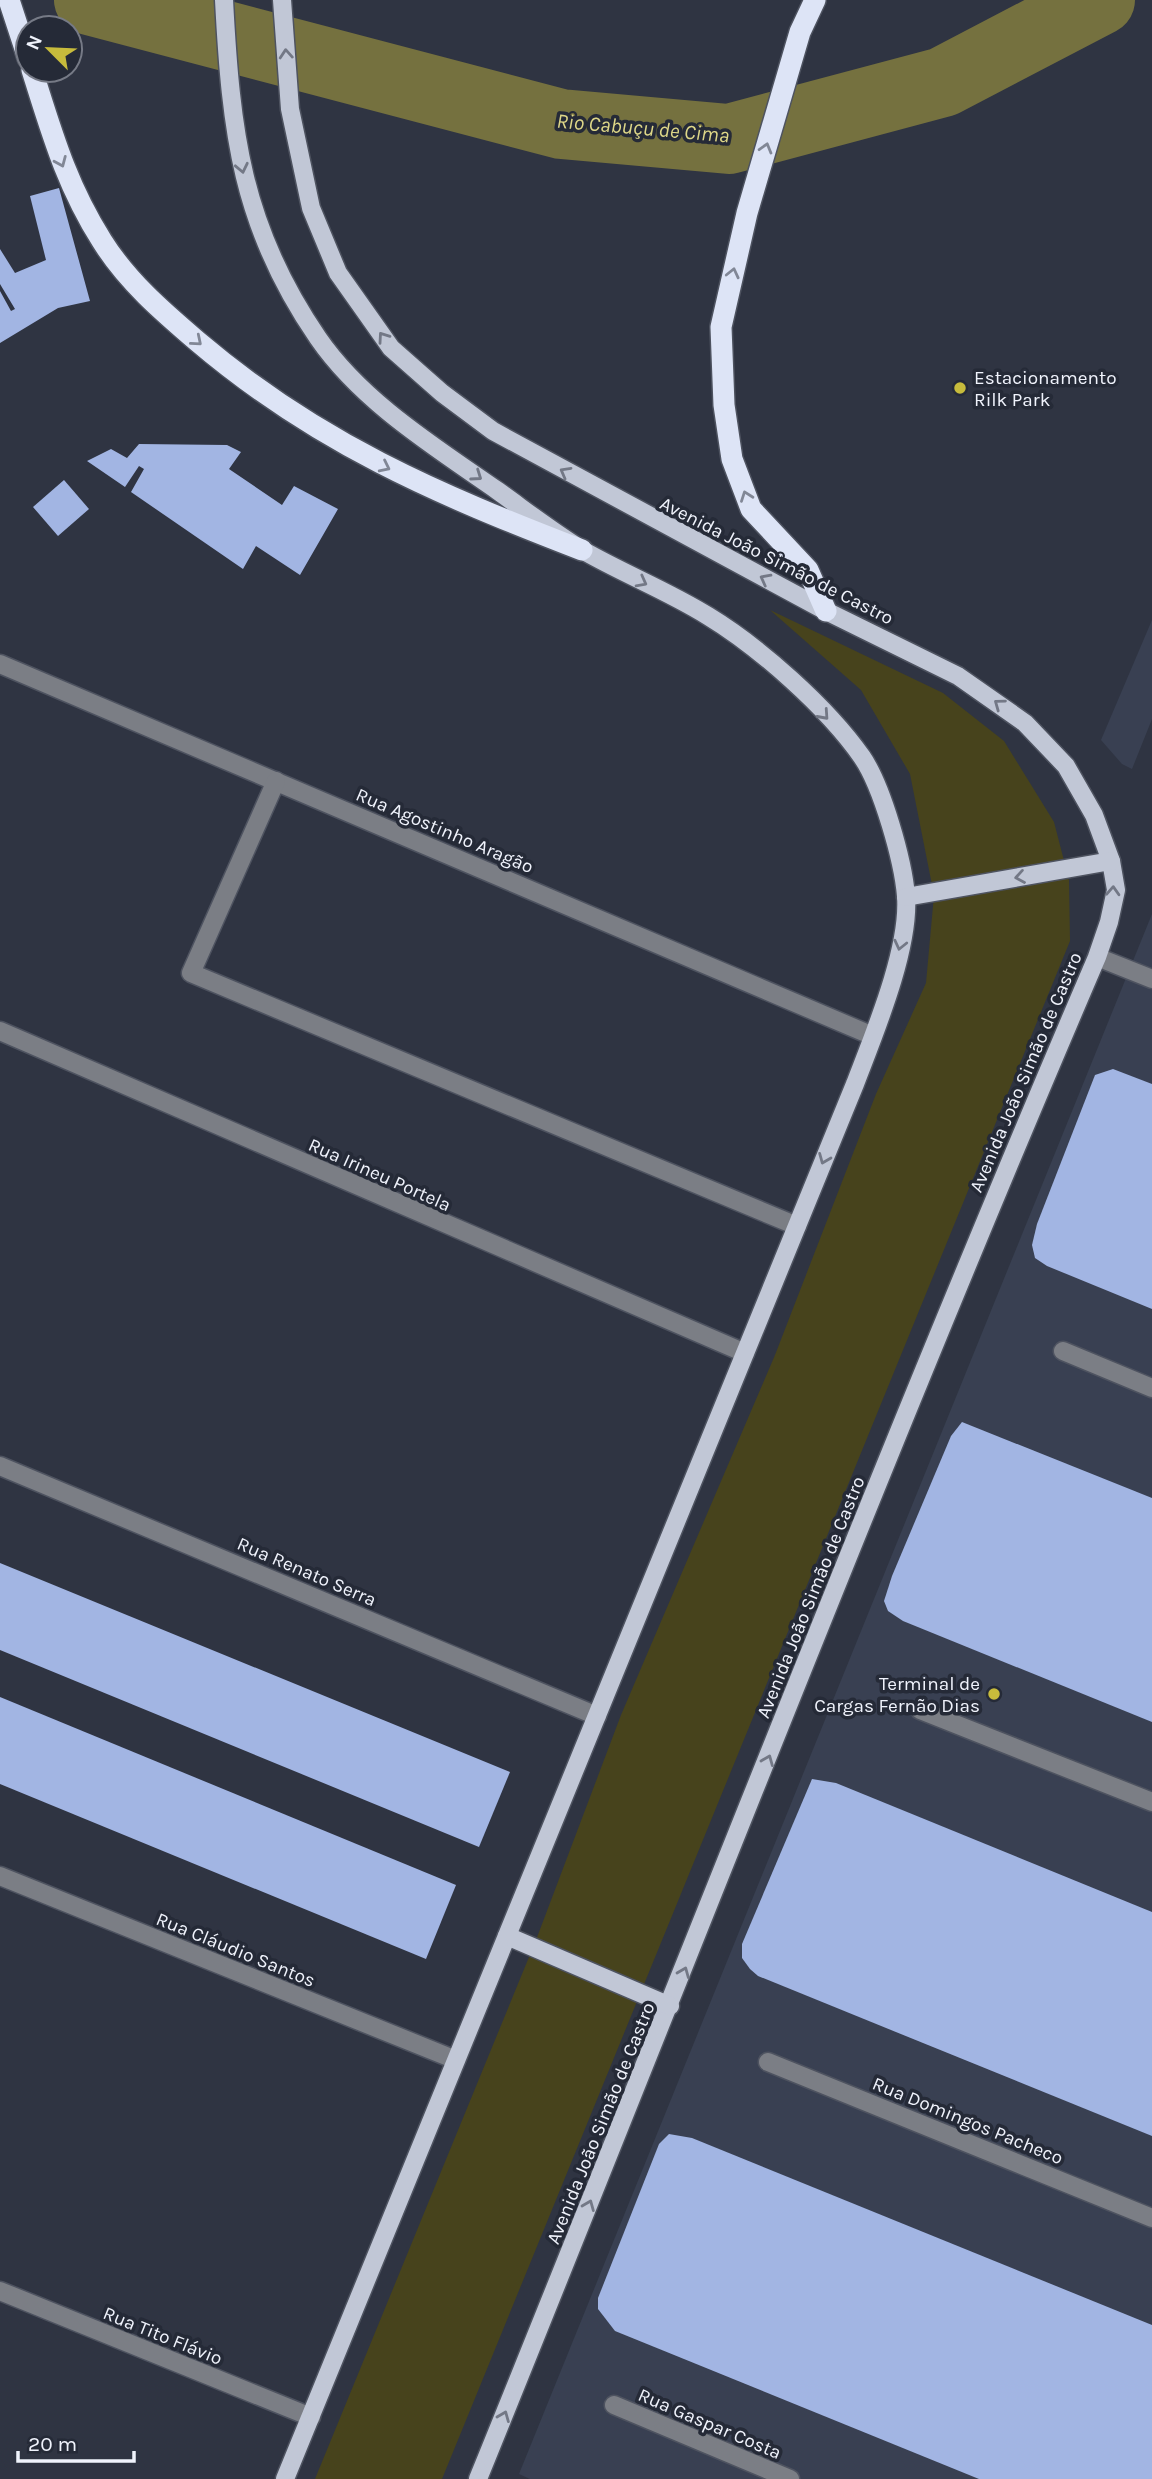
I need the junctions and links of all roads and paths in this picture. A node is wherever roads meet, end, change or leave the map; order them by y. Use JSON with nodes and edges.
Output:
{"nodes":[{"id":1,"x":224,"y":0,"type":"edge"},
{"id":2,"x":282,"y":0,"type":"edge"},
{"id":3,"x":815,"y":0,"type":"edge"},
{"id":4,"x":37,"y":84,"type":"edge"},
{"id":5,"x":582,"y":550,"type":"junction"},
{"id":6,"x":825,"y":611,"type":"junction"},
{"id":7,"x":0,"y":664,"type":"edge"},
{"id":8,"x":276,"y":781,"type":"junction"},
{"id":9,"x":1111,"y":861,"type":"junction"},
{"id":10,"x":906,"y":897,"type":"junction"},
{"id":11,"x":1097,"y":957,"type":"junction"},
{"id":12,"x":1152,"y":979,"type":"edge"},
{"id":13,"x":0,"y":1031,"type":"edge"},
{"id":14,"x":873,"y":1036,"type":"junction"},
{"id":15,"x":797,"y":1226,"type":"junction"},
{"id":16,"x":1063,"y":1351,"type":"dead end"},
{"id":17,"x":745,"y":1353,"type":"junction"},
{"id":18,"x":1152,"y":1388,"type":"edge"},
{"id":19,"x":0,"y":1466,"type":"edge"},
{"id":20,"x":920,"y":1710,"type":"dead end"},
{"id":21,"x":597,"y":1716,"type":"junction"},
{"id":22,"x":1152,"y":1802,"type":"edge"},
{"id":23,"x":0,"y":1876,"type":"edge"},
{"id":24,"x":507,"y":1936,"type":"junction"},
{"id":25,"x":670,"y":2006,"type":"junction"},
{"id":26,"x":456,"y":2060,"type":"junction"},
{"id":27,"x":768,"y":2062,"type":"dead end"},
{"id":28,"x":1152,"y":2218,"type":"edge"},
{"id":29,"x":0,"y":2291,"type":"edge"},
{"id":30,"x":614,"y":2405,"type":"dead end"},
{"id":31,"x":311,"y":2417,"type":"junction"},
{"id":32,"x":285,"y":2479,"type":"edge"},
{"id":33,"x":478,"y":2479,"type":"edge"},
{"id":34,"x":790,"y":2479,"type":"edge"}],
"edges":[{"from":1,"to":5,"type":"main road","one_way":true},
{"from":6,"to":2,"type":"main road","name":"Avenida João Simão de Castro","one_way":true},
{"from":6,"to":3,"type":"highway","one_way":true},
{"from":4,"to":5,"type":"highway","one_way":true},
{"from":5,"to":10,"type":"main road","one_way":true},
{"from":9,"to":6,"type":"main road","name":"Avenida João Simão de Castro","one_way":true},
{"from":7,"to":8,"type":"street","name":"Rua Agostinho Aragão"},
{"from":8,"to":14,"type":"street","name":"Rua Agostinho Aragão"},
{"from":8,"to":15,"type":"street"},
{"from":9,"to":10,"type":"main road","one_way":true},
{"from":11,"to":9,"type":"main road","name":"Avenida João Simão de Castro","one_way":true},
{"from":10,"to":14,"type":"main road","one_way":true},
{"from":11,"to":12,"type":"street"},
{"from":25,"to":11,"type":"main road","name":"Avenida João Simão de Castro","one_way":true},
{"from":13,"to":17,"type":"street","name":"Rua Irineu Portela"},
{"from":14,"to":15,"type":"main road","one_way":true},
{"from":15,"to":17,"type":"main road"},
{"from":16,"to":18,"type":"street"},
{"from":17,"to":21,"type":"main road"},
{"from":19,"to":21,"type":"street","name":"Rua Renato Serra"},
{"from":20,"to":22,"type":"street"},
{"from":21,"to":24,"type":"main road"},
{"from":23,"to":26,"type":"street","name":"Rua Cláudio Santos"},
{"from":24,"to":25,"type":"main road"},
{"from":24,"to":26,"type":"main road"},
{"from":33,"to":25,"type":"main road","name":"Avenida João Simão de Castro","one_way":true},
{"from":26,"to":31,"type":"main road"},
{"from":27,"to":28,"type":"street","name":"Rua Domingos Pacheco"},
{"from":29,"to":31,"type":"street","name":"Rua Tito Flávio"},
{"from":30,"to":34,"type":"street","name":"Rua Gaspar Costa"},
{"from":31,"to":32,"type":"main road"}]}
